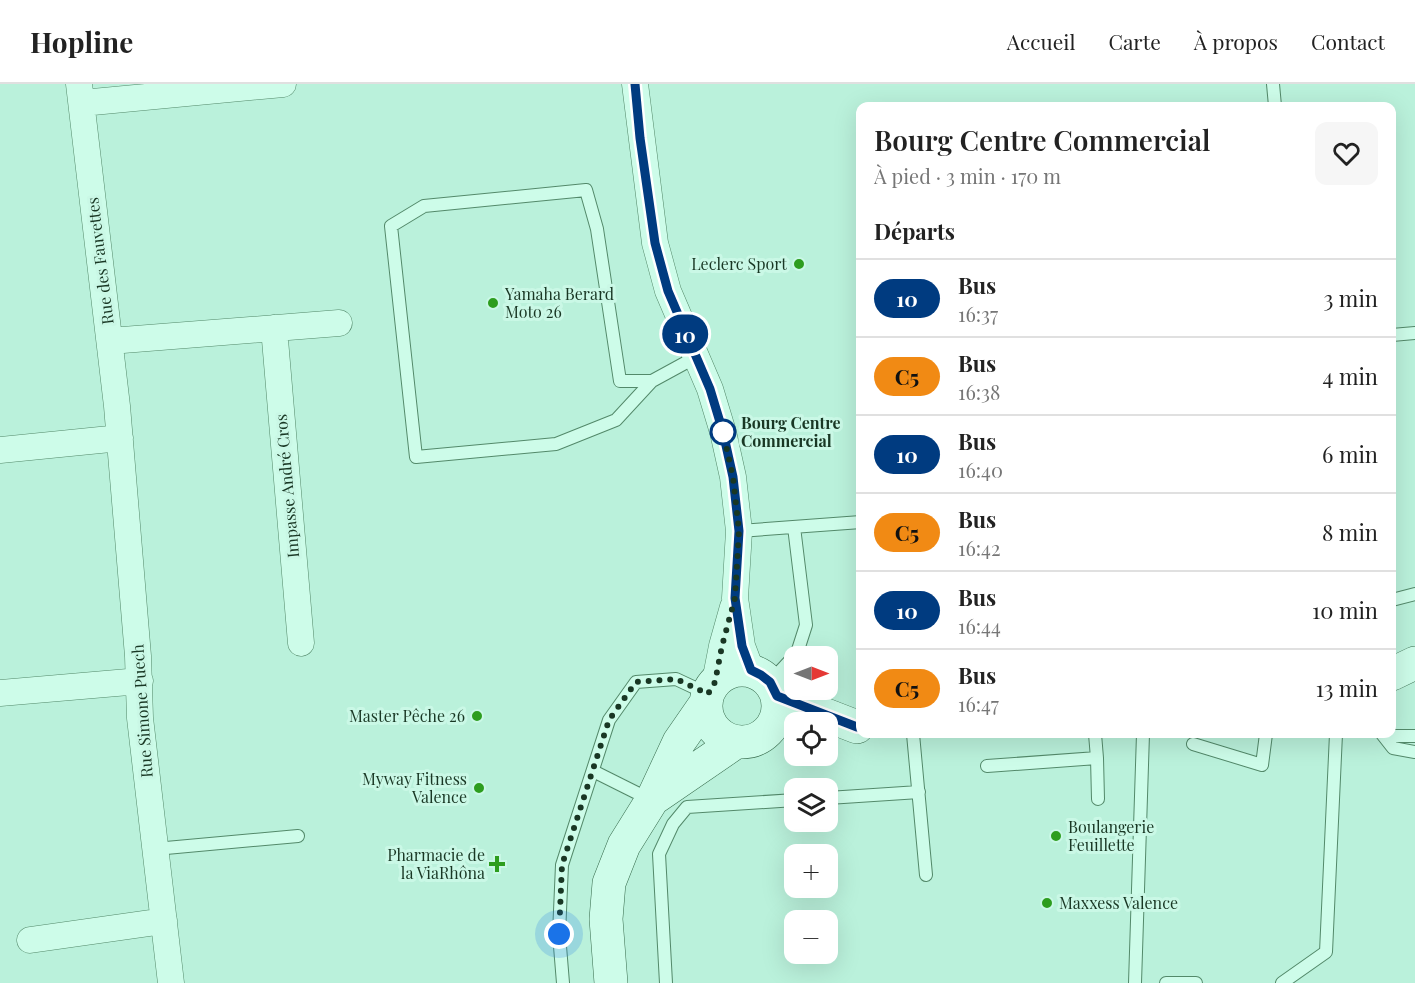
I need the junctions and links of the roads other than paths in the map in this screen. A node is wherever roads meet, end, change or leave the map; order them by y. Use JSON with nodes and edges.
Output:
{"nodes":[{"id":1,"x":283,"y":84,"type":"edge"},
{"id":2,"x":635,"y":84,"type":"edge"},
{"id":3,"x":1273,"y":84,"type":"edge"},
{"id":4,"x":80,"y":93,"type":"edge"},
{"id":5,"x":1275,"y":102,"type":"edge"},
{"id":6,"x":339,"y":322,"type":"dead end"},
{"id":7,"x":273,"y":328,"type":"junction"},
{"id":8,"x":1415,"y":333,"type":"edge"},
{"id":9,"x":1396,"y":335,"type":"edge"},
{"id":10,"x":110,"y":341,"type":"junction"},
{"id":11,"x":696,"y":357,"type":"junction"},
{"id":12,"x":652,"y":381,"type":"junction"},
{"id":13,"x":120,"y":438,"type":"junction"},
{"id":14,"x":0,"y":450,"type":"edge"},
{"id":15,"x":856,"y":522,"type":"edge"},
{"id":16,"x":794,"y":527,"type":"junction"},
{"id":17,"x":739,"y":531,"type":"junction"},
{"id":18,"x":1415,"y":594,"type":"edge"},
{"id":19,"x":735,"y":598,"type":"junction"},
{"id":20,"x":1396,"y":599,"type":"edge"},
{"id":21,"x":301,"y":643,"type":"dead end"},
{"id":22,"x":1415,"y":663,"type":"edge"},
{"id":23,"x":1396,"y":672,"type":"edge"},
{"id":24,"x":140,"y":681,"type":"junction"},
{"id":25,"x":766,"y":683,"type":"junction"},
{"id":26,"x":0,"y":693,"type":"edge"},
{"id":27,"x":709,"y":693,"type":"junction"},
{"id":28,"x":849,"y":729,"type":"edge"},
{"id":29,"x":1396,"y":735,"type":"edge"},
{"id":30,"x":1415,"y":736,"type":"edge"},
{"id":31,"x":765,"y":738,"type":"edge"},
{"id":32,"x":913,"y":738,"type":"edge"},
{"id":33,"x":1095,"y":738,"type":"edge"},
{"id":34,"x":1143,"y":738,"type":"edge"},
{"id":35,"x":1266,"y":738,"type":"edge"},
{"id":36,"x":1336,"y":738,"type":"edge"},
{"id":37,"x":1385,"y":738,"type":"edge"},
{"id":38,"x":1193,"y":744,"type":"dead end"},
{"id":39,"x":1415,"y":752,"type":"edge"},
{"id":40,"x":1096,"y":758,"type":"junction"},
{"id":41,"x":987,"y":766,"type":"dead end"},
{"id":42,"x":593,"y":771,"type":"junction"},
{"id":43,"x":919,"y":792,"type":"junction"},
{"id":44,"x":838,"y":797,"type":"edge"},
{"id":45,"x":1098,"y":799,"type":"dead end"},
{"id":46,"x":652,"y":800,"type":"junction"},
{"id":47,"x":784,"y":801,"type":"edge"},
{"id":48,"x":298,"y":836,"type":"dead end"},
{"id":49,"x":155,"y":849,"type":"junction"},
{"id":50,"x":926,"y":875,"type":"dead end"},
{"id":51,"x":164,"y":921,"type":"junction"},
{"id":52,"x":30,"y":940,"type":"dead end"},
{"id":53,"x":171,"y":983,"type":"edge"},
{"id":54,"x":562,"y":983,"type":"edge"},
{"id":55,"x":611,"y":983,"type":"edge"},
{"id":56,"x":666,"y":983,"type":"edge"},
{"id":57,"x":1135,"y":983,"type":"edge"},
{"id":58,"x":1166,"y":983,"type":"edge"},
{"id":59,"x":1196,"y":983,"type":"edge"},
{"id":60,"x":1282,"y":983,"type":"edge"}],
"edges":[{"from":1,"to":4,"type":"street"},
{"from":2,"to":11,"type":"street"},
{"from":3,"to":5,"type":"lane"},
{"from":4,"to":10,"type":"street","name":"Rue des Fauvettes"},
{"from":6,"to":7,"type":"street"},
{"from":7,"to":10,"type":"street"},
{"from":7,"to":21,"type":"street","name":"Impasse André Cros"},
{"from":8,"to":9,"type":"lane"},
{"from":10,"to":13,"type":"street","name":"Rue des Fauvettes"},
{"from":11,"to":12,"type":"lane"},
{"from":11,"to":17,"type":"street"},
{"from":12,"to":12,"type":"lane"},
{"from":13,"to":14,"type":"street"},
{"from":13,"to":24,"type":"street","name":"Rue Simone Puech"},
{"from":15,"to":16,"type":"lane"},
{"from":16,"to":17,"type":"lane"},
{"from":16,"to":25,"type":"lane"},
{"from":17,"to":19,"type":"street"},
{"from":18,"to":20,"type":"lane"},
{"from":19,"to":25,"type":"street"},
{"from":19,"to":27,"type":"street"},
{"from":22,"to":23,"type":"street"},
{"from":24,"to":26,"type":"street"},
{"from":24,"to":49,"type":"street","name":"Rue Simone Puech"},
{"from":25,"to":27,"type":"street"},
{"from":25,"to":28,"type":"street"},
{"from":25,"to":31,"type":"street"},
{"from":27,"to":31,"type":"street"},
{"from":27,"to":42,"type":"lane"},
{"from":27,"to":46,"type":"street"},
{"from":29,"to":30,"type":"lane"},
{"from":31,"to":46,"type":"street"},
{"from":32,"to":43,"type":"lane"},
{"from":33,"to":40,"type":"lane"},
{"from":34,"to":57,"type":"lane"},
{"from":35,"to":38,"type":"lane"},
{"from":36,"to":60,"type":"lane"},
{"from":37,"to":39,"type":"lane"},
{"from":40,"to":41,"type":"lane"},
{"from":40,"to":45,"type":"lane"},
{"from":42,"to":46,"type":"lane"},
{"from":42,"to":54,"type":"lane"},
{"from":43,"to":44,"type":"lane"},
{"from":43,"to":50,"type":"lane"},
{"from":46,"to":55,"type":"street"},
{"from":47,"to":56,"type":"lane"},
{"from":48,"to":49,"type":"lane"},
{"from":49,"to":51,"type":"street","name":"Rue Simone Puech"},
{"from":51,"to":52,"type":"street"},
{"from":51,"to":53,"type":"street","name":"Rue Simone Puech"},
{"from":58,"to":59,"type":"lane"}]}
